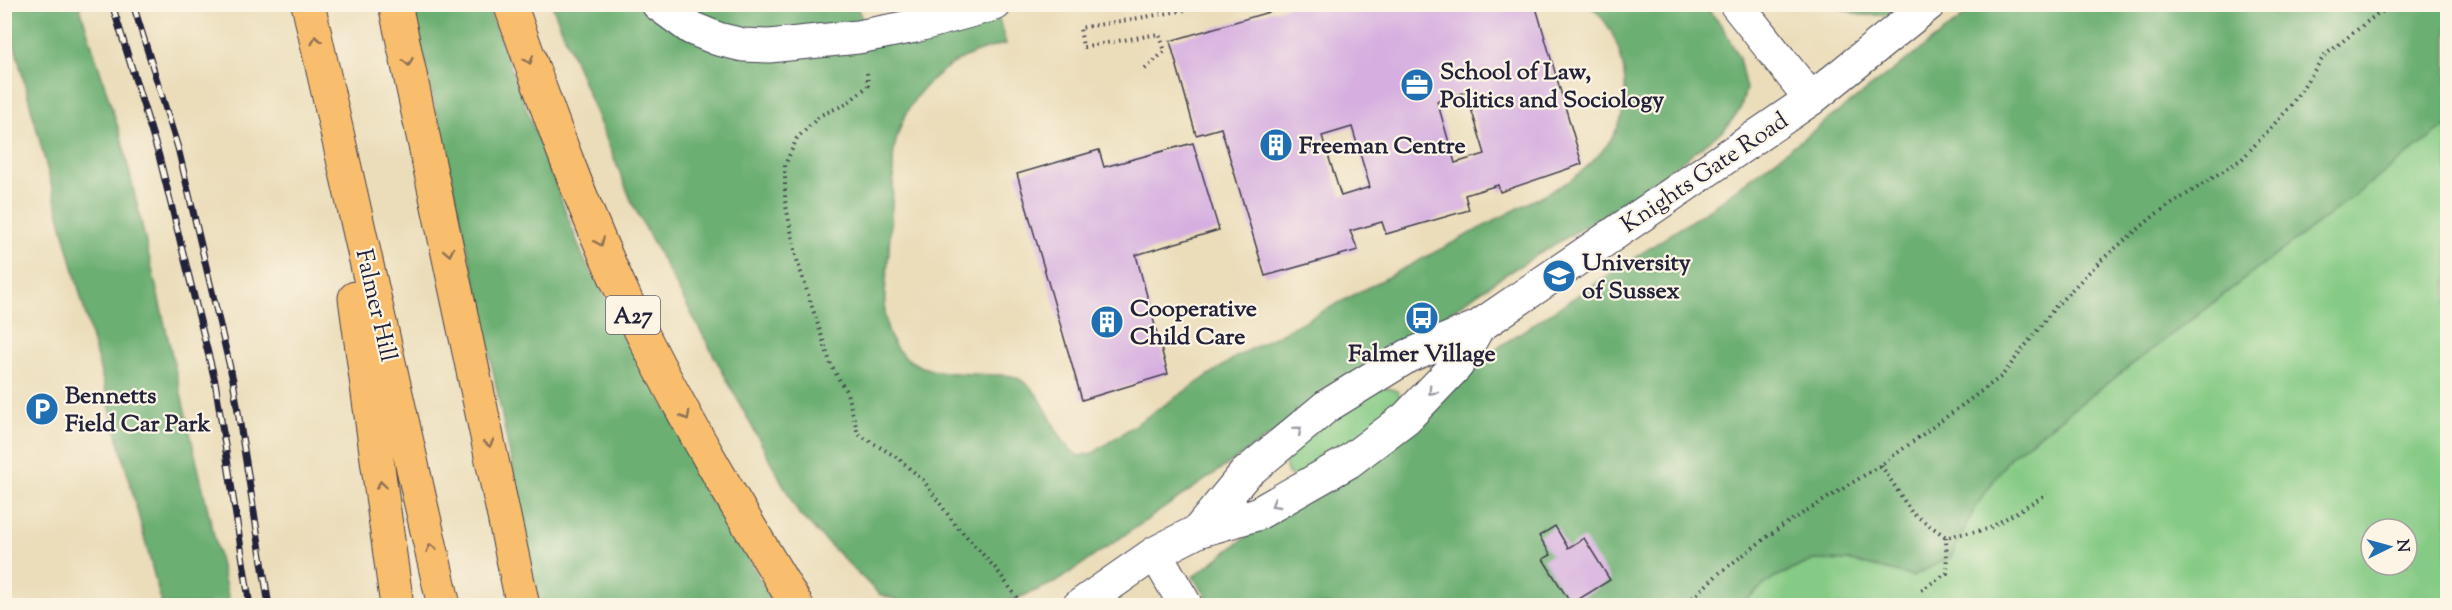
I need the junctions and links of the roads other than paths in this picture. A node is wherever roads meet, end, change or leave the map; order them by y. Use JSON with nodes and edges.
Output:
{"nodes":[{"id":1,"x":308,"y":4,"type":"edge"},
{"id":2,"x":395,"y":4,"type":"edge"},
{"id":3,"x":510,"y":4,"type":"edge"},
{"id":4,"x":658,"y":4,"type":"edge"},
{"id":5,"x":996,"y":4,"type":"edge"},
{"id":6,"x":1736,"y":4,"type":"edge"},
{"id":7,"x":1929,"y":4,"type":"edge"},
{"id":8,"x":325,"y":75,"type":"junction"},
{"id":9,"x":1811,"y":99,"type":"junction"},
{"id":10,"x":1478,"y":327,"type":"junction"},
{"id":11,"x":1198,"y":531,"type":"junction"},
{"id":12,"x":1155,"y":553,"type":"junction"},
{"id":13,"x":397,"y":606,"type":"edge"},
{"id":14,"x":444,"y":606,"type":"edge"},
{"id":15,"x":523,"y":606,"type":"edge"},
{"id":16,"x":797,"y":606,"type":"edge"},
{"id":17,"x":1078,"y":606,"type":"edge"},
{"id":18,"x":1186,"y":606,"type":"edge"}],
"edges":[{"from":8,"to":1,"type":"highway","name":"Falmer Hill","one_way":true},
{"from":2,"to":15,"type":"highway","one_way":true},
{"from":3,"to":16,"type":"highway","number":"A27","one_way":true},
{"from":4,"to":5,"type":"street"},
{"from":6,"to":9,"type":"street"},
{"from":7,"to":9,"type":"street","name":"Knights Gate Road"},
{"from":13,"to":8,"type":"highway","one_way":true},
{"from":14,"to":8,"type":"highway","name":"Falmer Hill","one_way":true},
{"from":9,"to":10,"type":"street","name":"Knights Gate Road"},
{"from":11,"to":10,"type":"street","name":"Knights Gate Road","one_way":true},
{"from":10,"to":11,"type":"street","name":"Knights Gate Road","one_way":true},
{"from":11,"to":12,"type":"street","name":"Knights Gate Road"},
{"from":12,"to":17,"type":"street","name":"Knights Gate Road"},
{"from":12,"to":18,"type":"street"}]}
